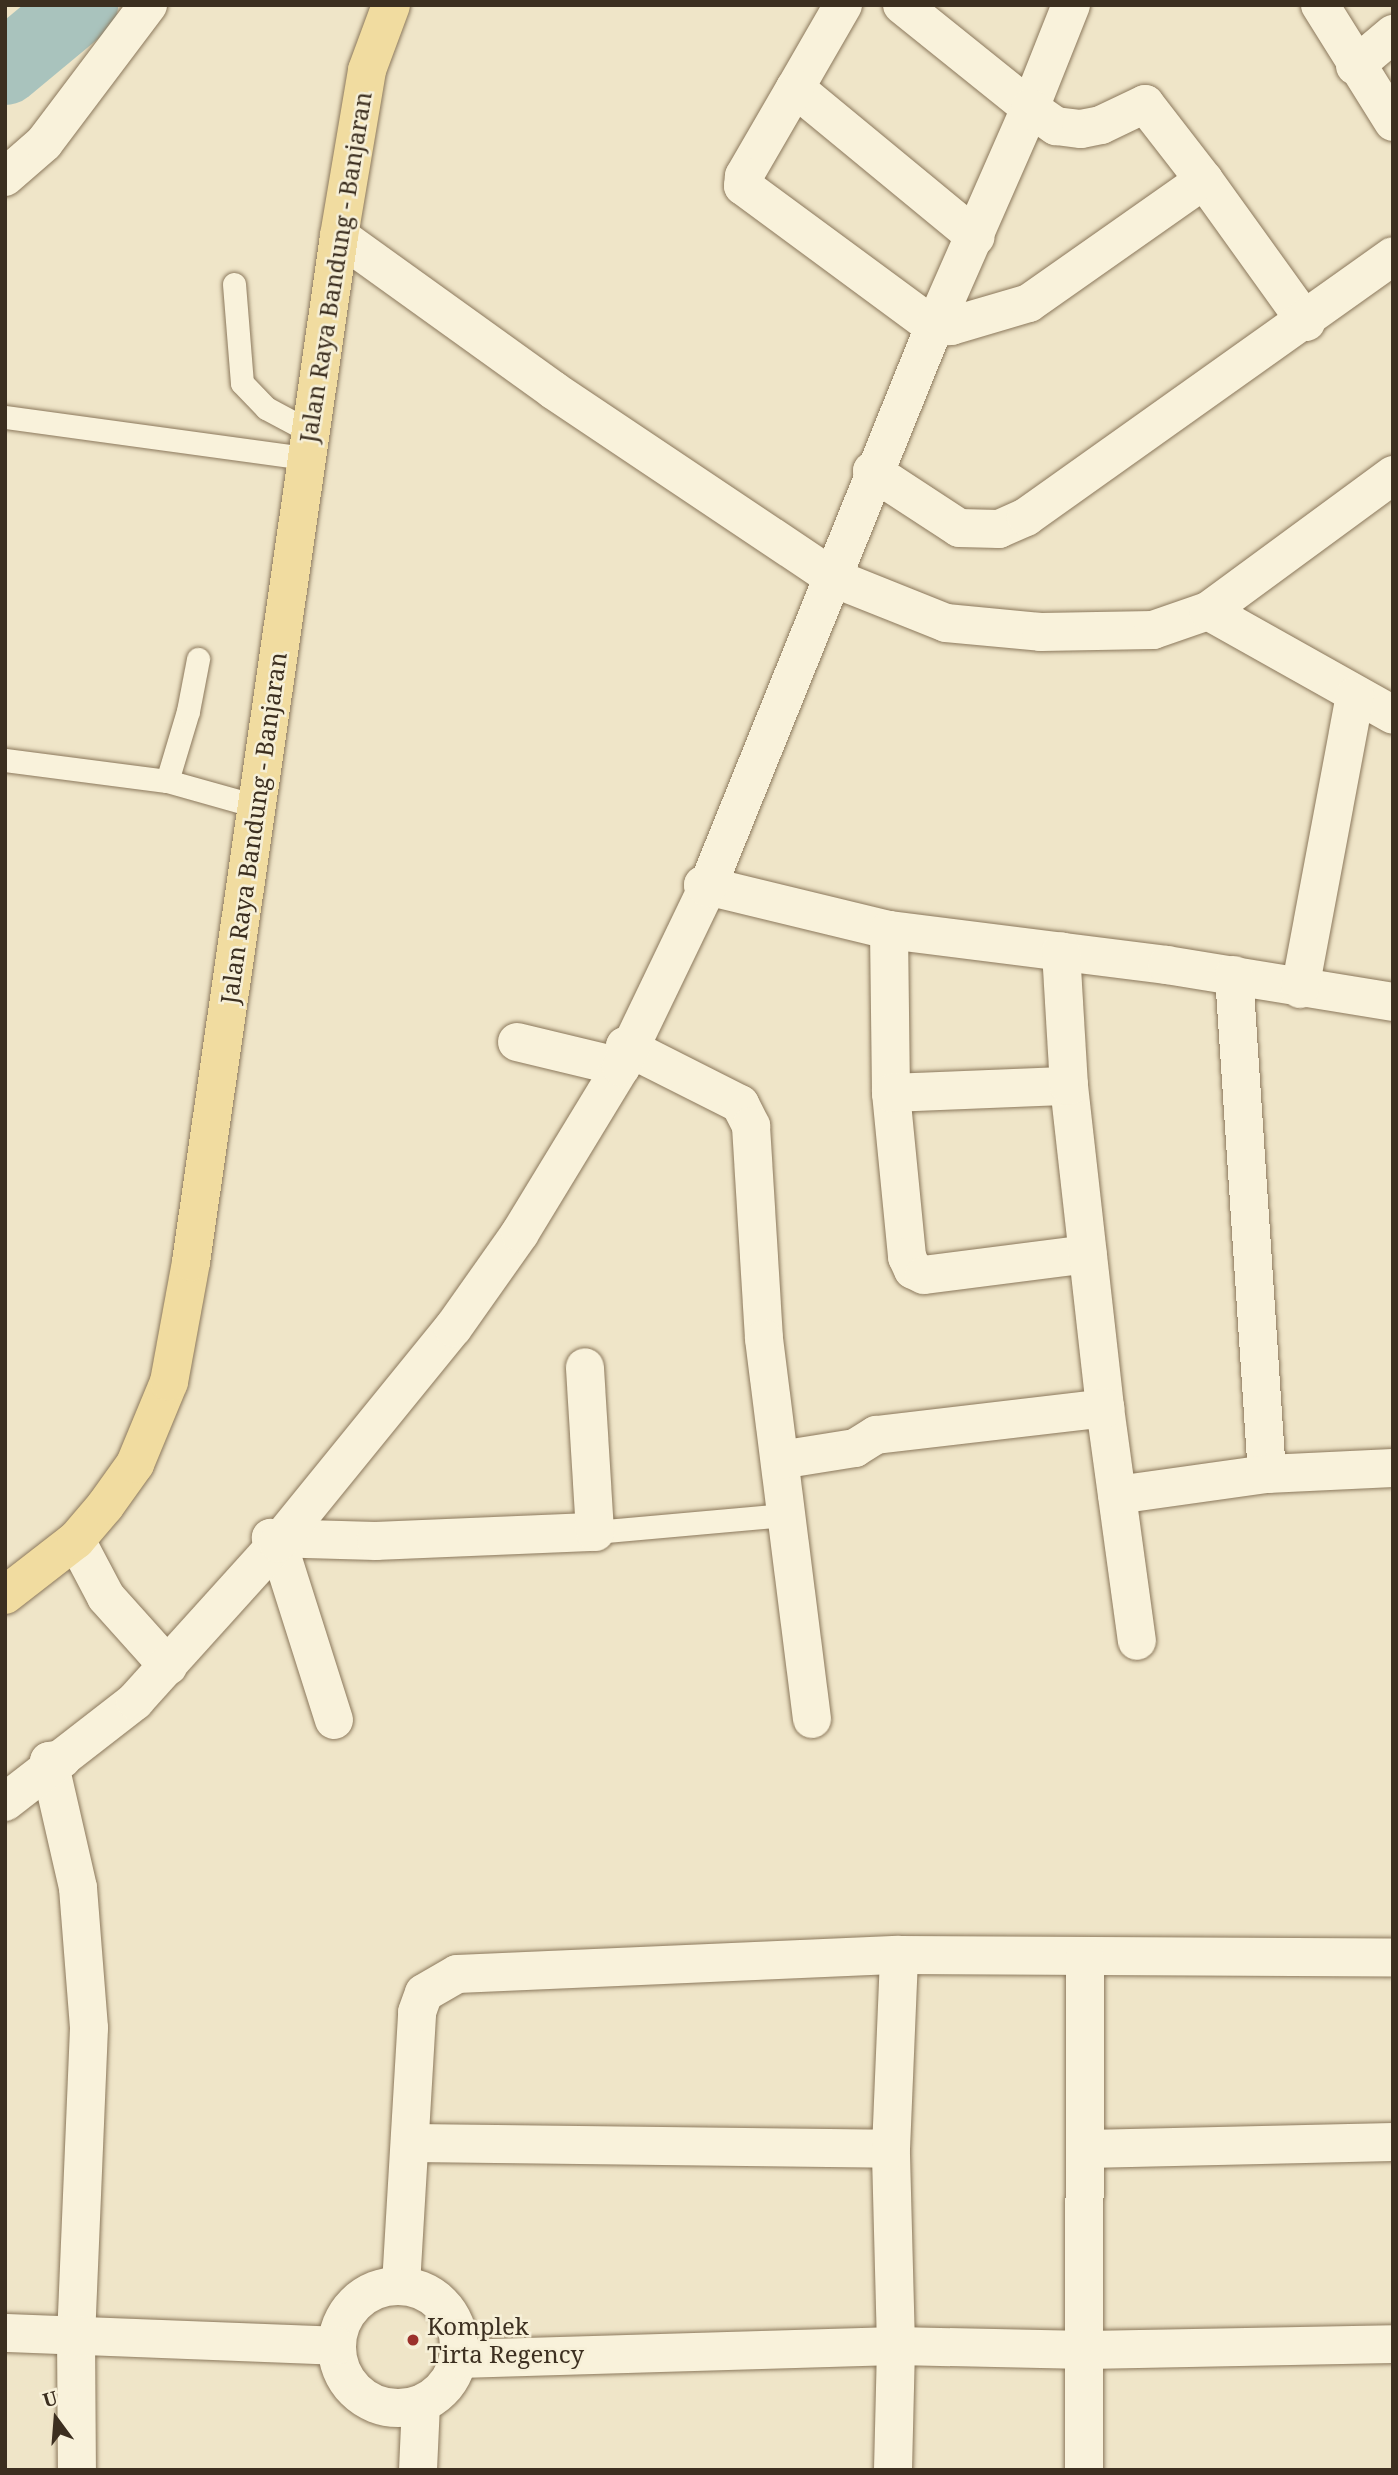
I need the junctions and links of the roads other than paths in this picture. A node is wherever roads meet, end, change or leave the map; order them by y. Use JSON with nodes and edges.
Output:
{"nodes":[{"id":1,"x":148,"y":5,"type":"edge"},
{"id":2,"x":391,"y":5,"type":"edge"},
{"id":3,"x":842,"y":5,"type":"edge"},
{"id":4,"x":902,"y":5,"type":"edge"},
{"id":5,"x":1071,"y":5,"type":"edge"},
{"id":6,"x":1331,"y":12,"type":"edge"},
{"id":7,"x":1393,"y":34,"type":"edge"},
{"id":8,"x":1355,"y":66,"type":"junction"},
{"id":9,"x":794,"y":88,"type":"junction"},
{"id":10,"x":1030,"y":108,"type":"junction"},
{"id":11,"x":1393,"y":122,"type":"edge"},
{"id":12,"x":5,"y":177,"type":"edge"},
{"id":13,"x":1204,"y":180,"type":"junction"},
{"id":14,"x":339,"y":236,"type":"junction"},
{"id":15,"x":976,"y":237,"type":"junction"},
{"id":16,"x":1393,"y":256,"type":"edge"},
{"id":17,"x":234,"y":284,"type":"dead end"},
{"id":18,"x":1306,"y":322,"type":"junction"},
{"id":19,"x":934,"y":327,"type":"junction"},
{"id":20,"x":5,"y":417,"type":"edge"},
{"id":21,"x":307,"y":444,"type":"junction"},
{"id":22,"x":878,"y":471,"type":"junction"},
{"id":23,"x":1393,"y":475,"type":"edge"},
{"id":24,"x":832,"y":577,"type":"junction"},
{"id":25,"x":1208,"y":611,"type":"junction"},
{"id":26,"x":198,"y":659,"type":"dead end"},
{"id":27,"x":1355,"y":696,"type":"junction"},
{"id":28,"x":1393,"y":715,"type":"edge"},
{"id":29,"x":5,"y":760,"type":"edge"},
{"id":30,"x":167,"y":781,"type":"junction"},
{"id":31,"x":256,"y":806,"type":"junction"},
{"id":32,"x":707,"y":888,"type":"junction"},
{"id":33,"x":889,"y":930,"type":"junction"},
{"id":34,"x":1061,"y":951,"type":"junction"},
{"id":35,"x":1234,"y":975,"type":"junction"},
{"id":36,"x":1300,"y":989,"type":"junction"},
{"id":37,"x":1393,"y":1002,"type":"edge"},
{"id":38,"x":517,"y":1042,"type":"dead end"},
{"id":39,"x":627,"y":1056,"type":"junction"},
{"id":40,"x":1069,"y":1086,"type":"junction"},
{"id":41,"x":891,"y":1093,"type":"junction"},
{"id":42,"x":1088,"y":1254,"type":"junction"},
{"id":43,"x":585,"y":1367,"type":"dead end"},
{"id":44,"x":1105,"y":1408,"type":"junction"},
{"id":45,"x":780,"y":1460,"type":"junction"},
{"id":46,"x":1393,"y":1468,"type":"edge"},
{"id":47,"x":1267,"y":1474,"type":"junction"},
{"id":48,"x":1117,"y":1494,"type":"junction"},
{"id":49,"x":787,"y":1515,"type":"junction"},
{"id":50,"x":595,"y":1532,"type":"junction"},
{"id":51,"x":76,"y":1541,"type":"junction"},
{"id":52,"x":278,"y":1543,"type":"junction"},
{"id":53,"x":5,"y":1595,"type":"edge"},
{"id":54,"x":1137,"y":1641,"type":"dead end"},
{"id":55,"x":169,"y":1666,"type":"junction"},
{"id":56,"x":812,"y":1718,"type":"dead end"},
{"id":57,"x":334,"y":1720,"type":"dead end"},
{"id":58,"x":62,"y":1759,"type":"junction"},
{"id":59,"x":5,"y":1802,"type":"edge"},
{"id":60,"x":899,"y":1955,"type":"junction"},
{"id":61,"x":1086,"y":1958,"type":"junction"},
{"id":62,"x":1393,"y":1958,"type":"edge"},
{"id":63,"x":1393,"y":2142,"type":"edge"},
{"id":64,"x":413,"y":2143,"type":"junction"},
{"id":65,"x":891,"y":2149,"type":"junction"},
{"id":66,"x":1087,"y":2149,"type":"junction"},
{"id":67,"x":401,"y":2286,"type":"junction"},
{"id":68,"x":5,"y":2333,"type":"edge"},
{"id":69,"x":76,"y":2334,"type":"junction"},
{"id":70,"x":1393,"y":2344,"type":"edge"},
{"id":71,"x":336,"y":2346,"type":"junction"},
{"id":72,"x":896,"y":2346,"type":"junction"},
{"id":73,"x":1087,"y":2350,"type":"junction"},
{"id":74,"x":459,"y":2358,"type":"junction"},
{"id":75,"x":421,"y":2404,"type":"junction"},
{"id":76,"x":77,"y":2470,"type":"edge"},
{"id":77,"x":418,"y":2470,"type":"edge"},
{"id":78,"x":893,"y":2470,"type":"edge"},
{"id":79,"x":1084,"y":2470,"type":"edge"}],
"edges":[{"from":1,"to":12,"type":"street"},
{"from":2,"to":14,"type":"main road","name":"Jalan Raya Bandung - Banjaran"},
{"from":3,"to":9,"type":"street"},
{"from":4,"to":10,"type":"street"},
{"from":5,"to":10,"type":"street"},
{"from":6,"to":8,"type":"street"},
{"from":7,"to":8,"type":"street"},
{"from":8,"to":11,"type":"street"},
{"from":9,"to":15,"type":"street"},
{"from":9,"to":19,"type":"street"},
{"from":10,"to":13,"type":"street"},
{"from":10,"to":15,"type":"street"},
{"from":13,"to":18,"type":"street"},
{"from":13,"to":19,"type":"street"},
{"from":14,"to":21,"type":"main road","name":"Jalan Raya Bandung - Banjaran"},
{"from":14,"to":24,"type":"street"},
{"from":15,"to":19,"type":"street"},
{"from":16,"to":18,"type":"street"},
{"from":17,"to":21,"type":"lane"},
{"from":18,"to":22,"type":"street"},
{"from":19,"to":22,"type":"street"},
{"from":20,"to":21,"type":"lane"},
{"from":21,"to":31,"type":"main road","name":"Jalan Raya Bandung - Banjaran"},
{"from":22,"to":24,"type":"street"},
{"from":23,"to":25,"type":"street"},
{"from":24,"to":25,"type":"street"},
{"from":24,"to":32,"type":"street"},
{"from":25,"to":27,"type":"street"},
{"from":26,"to":30,"type":"lane"},
{"from":27,"to":28,"type":"street"},
{"from":27,"to":36,"type":"street"},
{"from":29,"to":30,"type":"lane"},
{"from":30,"to":31,"type":"lane"},
{"from":31,"to":51,"type":"main road","name":"Jalan Raya Bandung - Banjaran"},
{"from":32,"to":33,"type":"street"},
{"from":32,"to":39,"type":"street"},
{"from":33,"to":34,"type":"street"},
{"from":33,"to":41,"type":"street"},
{"from":34,"to":35,"type":"street"},
{"from":34,"to":40,"type":"street"},
{"from":35,"to":36,"type":"street"},
{"from":35,"to":47,"type":"street"},
{"from":36,"to":37,"type":"street"},
{"from":38,"to":39,"type":"street"},
{"from":39,"to":45,"type":"street"},
{"from":39,"to":52,"type":"street"},
{"from":40,"to":41,"type":"street"},
{"from":40,"to":42,"type":"street"},
{"from":41,"to":42,"type":"street"},
{"from":42,"to":44,"type":"street"},
{"from":43,"to":50,"type":"street"},
{"from":44,"to":45,"type":"street"},
{"from":44,"to":48,"type":"street"},
{"from":45,"to":49,"type":"street"},
{"from":46,"to":47,"type":"street"},
{"from":47,"to":48,"type":"street"},
{"from":48,"to":54,"type":"street"},
{"from":49,"to":50,"type":"lane"},
{"from":49,"to":56,"type":"street"},
{"from":50,"to":52,"type":"street"},
{"from":51,"to":53,"type":"main road","name":"Jalan Raya Bandung - Banjaran"},
{"from":51,"to":55,"type":"street"},
{"from":52,"to":55,"type":"street"},
{"from":52,"to":57,"type":"street"},
{"from":55,"to":58,"type":"street"},
{"from":58,"to":59,"type":"street"},
{"from":58,"to":69,"type":"street"},
{"from":60,"to":61,"type":"street"},
{"from":60,"to":64,"type":"street"},
{"from":60,"to":65,"type":"street"},
{"from":61,"to":62,"type":"street"},
{"from":61,"to":66,"type":"street"},
{"from":63,"to":66,"type":"street"},
{"from":64,"to":65,"type":"street"},
{"from":64,"to":67,"type":"street"},
{"from":65,"to":72,"type":"street"},
{"from":66,"to":73,"type":"street"},
{"from":67,"to":71,"type":"street"},
{"from":67,"to":74,"type":"street"},
{"from":68,"to":69,"type":"street"},
{"from":69,"to":71,"type":"street"},
{"from":69,"to":76,"type":"street"},
{"from":70,"to":73,"type":"street"},
{"from":71,"to":75,"type":"street"},
{"from":72,"to":73,"type":"street"},
{"from":72,"to":74,"type":"street"},
{"from":72,"to":78,"type":"street"},
{"from":73,"to":79,"type":"street"},
{"from":74,"to":75,"type":"street"},
{"from":75,"to":77,"type":"street"}]}
